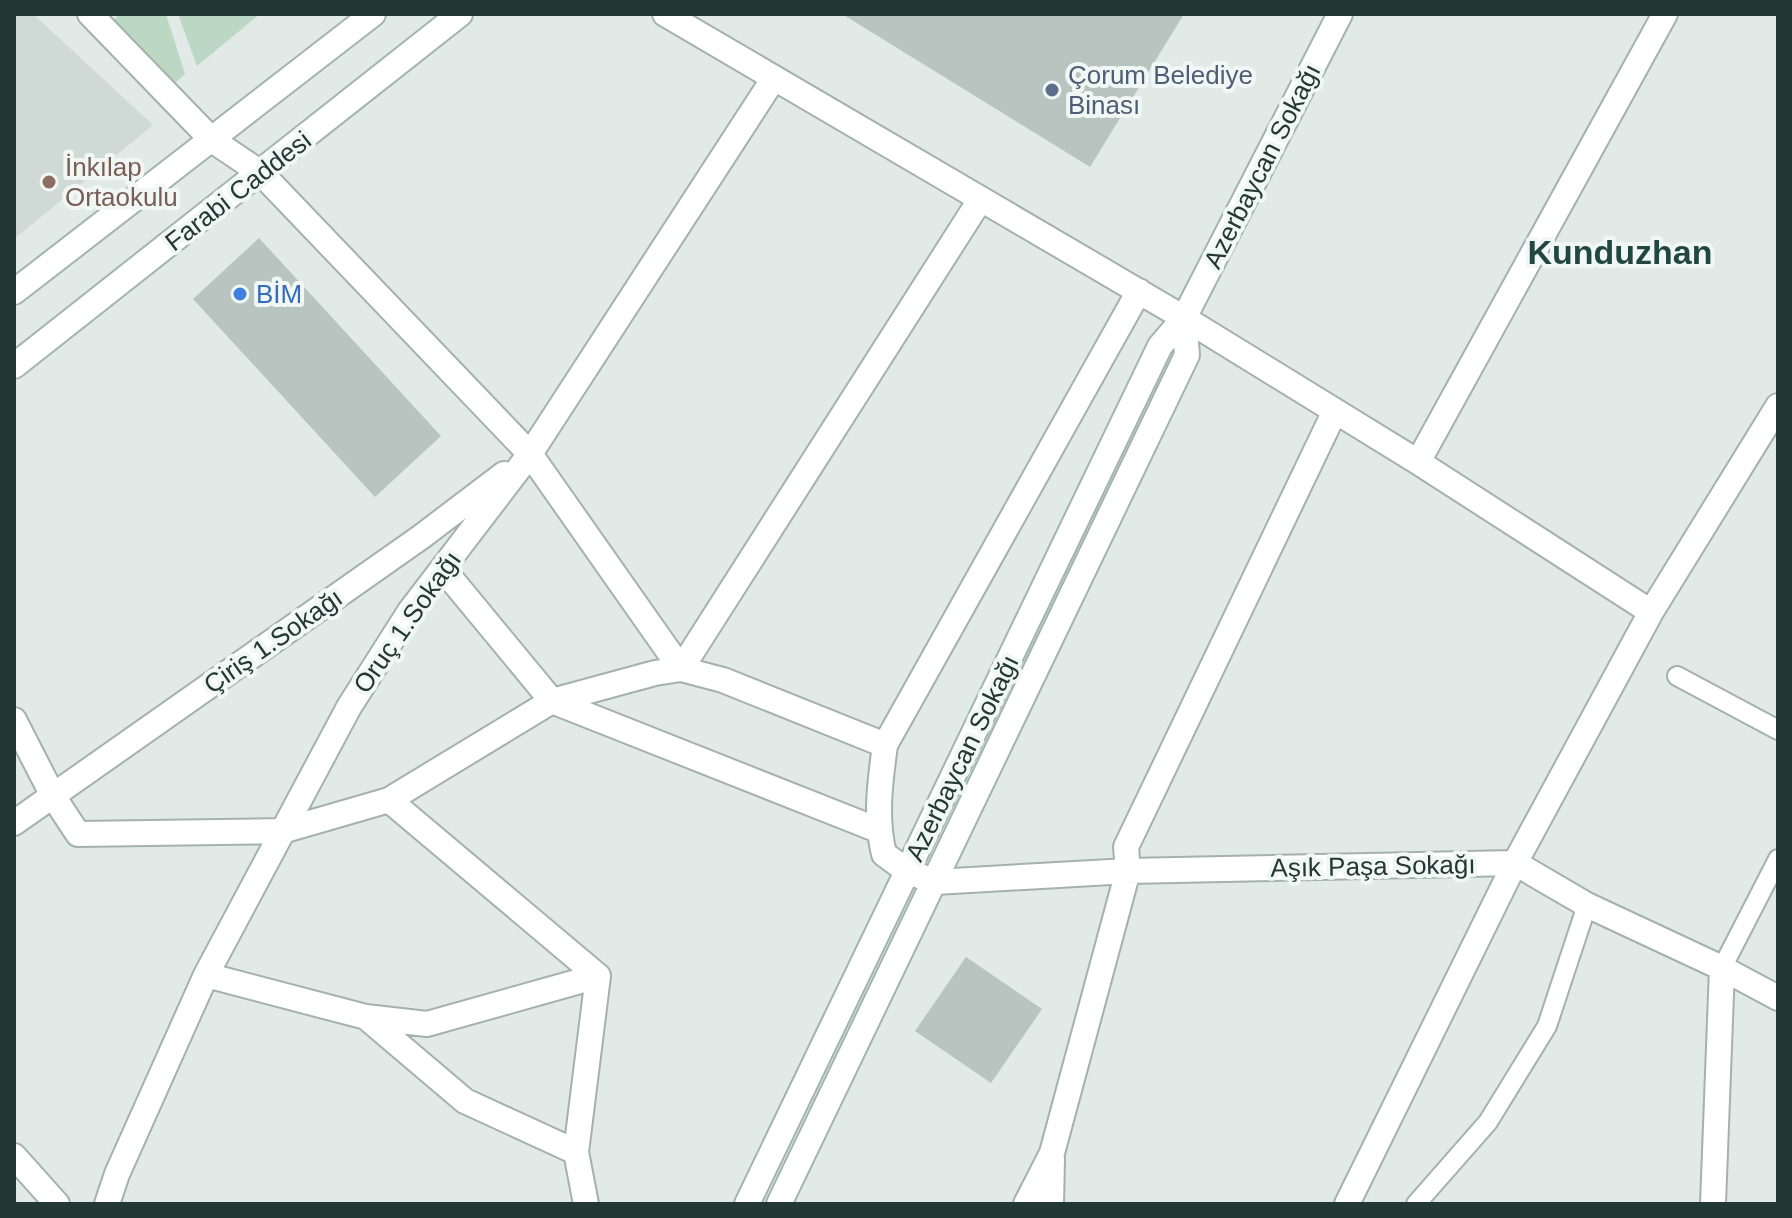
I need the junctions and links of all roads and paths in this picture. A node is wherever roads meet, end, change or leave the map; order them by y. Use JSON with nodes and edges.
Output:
{"nodes":[{"id":1,"x":90,"y":14,"type":"edge"},
{"id":2,"x":373,"y":14,"type":"edge"},
{"id":3,"x":460,"y":14,"type":"edge"},
{"id":4,"x":665,"y":14,"type":"edge"},
{"id":5,"x":1340,"y":14,"type":"edge"},
{"id":6,"x":1665,"y":14,"type":"edge"},
{"id":7,"x":774,"y":78,"type":"junction"},
{"id":8,"x":212,"y":140,"type":"junction"},
{"id":9,"x":261,"y":173,"type":"junction"},
{"id":10,"x":980,"y":200,"type":"junction"},
{"id":11,"x":1139,"y":291,"type":"junction"},
{"id":12,"x":14,"y":292,"type":"edge"},
{"id":13,"x":1184,"y":318,"type":"junction"},
{"id":14,"x":14,"y":366,"type":"edge"},
{"id":15,"x":1778,"y":406,"type":"edge"},
{"id":16,"x":1334,"y":413,"type":"junction"},
{"id":17,"x":530,"y":454,"type":"junction"},
{"id":18,"x":1418,"y":462,"type":"junction"},
{"id":19,"x":443,"y":569,"type":"junction"},
{"id":20,"x":1651,"y":612,"type":"junction"},
{"id":21,"x":681,"y":669,"type":"junction"},
{"id":22,"x":1677,"y":676,"type":"dead end"},
{"id":23,"x":552,"y":701,"type":"junction"},
{"id":24,"x":14,"y":720,"type":"edge"},
{"id":25,"x":1778,"y":730,"type":"edge"},
{"id":26,"x":885,"y":745,"type":"junction"},
{"id":27,"x":53,"y":796,"type":"junction"},
{"id":28,"x":389,"y":800,"type":"junction"},
{"id":29,"x":14,"y":823,"type":"edge"},
{"id":30,"x":878,"y":830,"type":"junction"},
{"id":31,"x":282,"y":831,"type":"junction"},
{"id":32,"x":1778,"y":859,"type":"edge"},
{"id":33,"x":1515,"y":863,"type":"junction"},
{"id":34,"x":907,"y":871,"type":"junction"},
{"id":35,"x":1128,"y":871,"type":"junction"},
{"id":36,"x":935,"y":882,"type":"junction"},
{"id":37,"x":1587,"y":905,"type":"junction"},
{"id":38,"x":1722,"y":968,"type":"junction"},
{"id":39,"x":206,"y":975,"type":"junction"},
{"id":40,"x":598,"y":976,"type":"junction"},
{"id":41,"x":1778,"y":998,"type":"edge"},
{"id":42,"x":366,"y":1017,"type":"junction"},
{"id":43,"x":576,"y":1152,"type":"junction"},
{"id":44,"x":1052,"y":1153,"type":"junction"},
{"id":45,"x":14,"y":1156,"type":"edge"},
{"id":46,"x":57,"y":1204,"type":"edge"},
{"id":47,"x":107,"y":1204,"type":"edge"},
{"id":48,"x":586,"y":1204,"type":"edge"},
{"id":49,"x":747,"y":1204,"type":"edge"},
{"id":50,"x":779,"y":1204,"type":"edge"},
{"id":51,"x":1026,"y":1204,"type":"edge"},
{"id":52,"x":1051,"y":1204,"type":"edge"},
{"id":53,"x":1347,"y":1204,"type":"edge"},
{"id":54,"x":1416,"y":1204,"type":"edge"},
{"id":55,"x":1713,"y":1204,"type":"edge"}],
"edges":[{"from":1,"to":8,"type":"street"},
{"from":2,"to":8,"type":"street"},
{"from":3,"to":9,"type":"street","name":"Farabi Caddesi"},
{"from":4,"to":7,"type":"street"},
{"from":5,"to":13,"type":"street","name":"Azerbaycan Sokağı"},
{"from":6,"to":18,"type":"street"},
{"from":7,"to":10,"type":"street"},
{"from":7,"to":17,"type":"street","name":"Oruç 1.Sokağı"},
{"from":8,"to":9,"type":"street"},
{"from":8,"to":12,"type":"street"},
{"from":9,"to":14,"type":"street","name":"Farabi Caddesi"},
{"from":9,"to":17,"type":"street"},
{"from":10,"to":11,"type":"street"},
{"from":10,"to":21,"type":"street"},
{"from":11,"to":13,"type":"street"},
{"from":11,"to":26,"type":"street"},
{"from":13,"to":16,"type":"street"},
{"from":13,"to":34,"type":"street","name":"Azerbaycan Sokağı"},
{"from":13,"to":36,"type":"street","name":"Azerbaycan Sokağı"},
{"from":15,"to":20,"type":"street"},
{"from":16,"to":18,"type":"street"},
{"from":16,"to":35,"type":"street"},
{"from":17,"to":19,"type":"street","name":"Oruç 1.Sokağı"},
{"from":17,"to":21,"type":"street"},
{"from":17,"to":27,"type":"street","name":"Çiriş 1.Sokağı"},
{"from":18,"to":20,"type":"street"},
{"from":19,"to":23,"type":"street"},
{"from":19,"to":31,"type":"street","name":"Oruç 1.Sokağı"},
{"from":20,"to":33,"type":"street"},
{"from":21,"to":23,"type":"street"},
{"from":21,"to":26,"type":"street"},
{"from":22,"to":25,"type":"lane"},
{"from":23,"to":28,"type":"street"},
{"from":23,"to":30,"type":"street"},
{"from":24,"to":27,"type":"street"},
{"from":26,"to":30,"type":"street"},
{"from":27,"to":29,"type":"street","name":"Çiriş 1.Sokağı"},
{"from":27,"to":31,"type":"street"},
{"from":28,"to":31,"type":"street"},
{"from":28,"to":40,"type":"street"},
{"from":30,"to":34,"type":"street"},
{"from":31,"to":39,"type":"street","name":"Oruç 1.Sokağı"},
{"from":32,"to":38,"type":"lane"},
{"from":33,"to":35,"type":"street","name":"Aşık Paşa Sokağı"},
{"from":33,"to":37,"type":"street"},
{"from":33,"to":53,"type":"street"},
{"from":34,"to":36,"type":"street"},
{"from":34,"to":49,"type":"street","name":"Azerbaycan Sokağı"},
{"from":35,"to":36,"type":"street","name":"Aşık Paşa Sokağı"},
{"from":35,"to":44,"type":"street"},
{"from":36,"to":50,"type":"street","name":"Azerbaycan Sokağı"},
{"from":37,"to":38,"type":"street"},
{"from":37,"to":54,"type":"lane"},
{"from":38,"to":41,"type":"street"},
{"from":38,"to":55,"type":"street"},
{"from":39,"to":42,"type":"street"},
{"from":39,"to":47,"type":"street","name":"Oruç 1.Sokağı"},
{"from":40,"to":42,"type":"street"},
{"from":40,"to":43,"type":"street"},
{"from":42,"to":43,"type":"street"},
{"from":43,"to":48,"type":"street"},
{"from":44,"to":51,"type":"street"},
{"from":44,"to":52,"type":"street"},
{"from":45,"to":46,"type":"street"}]}
